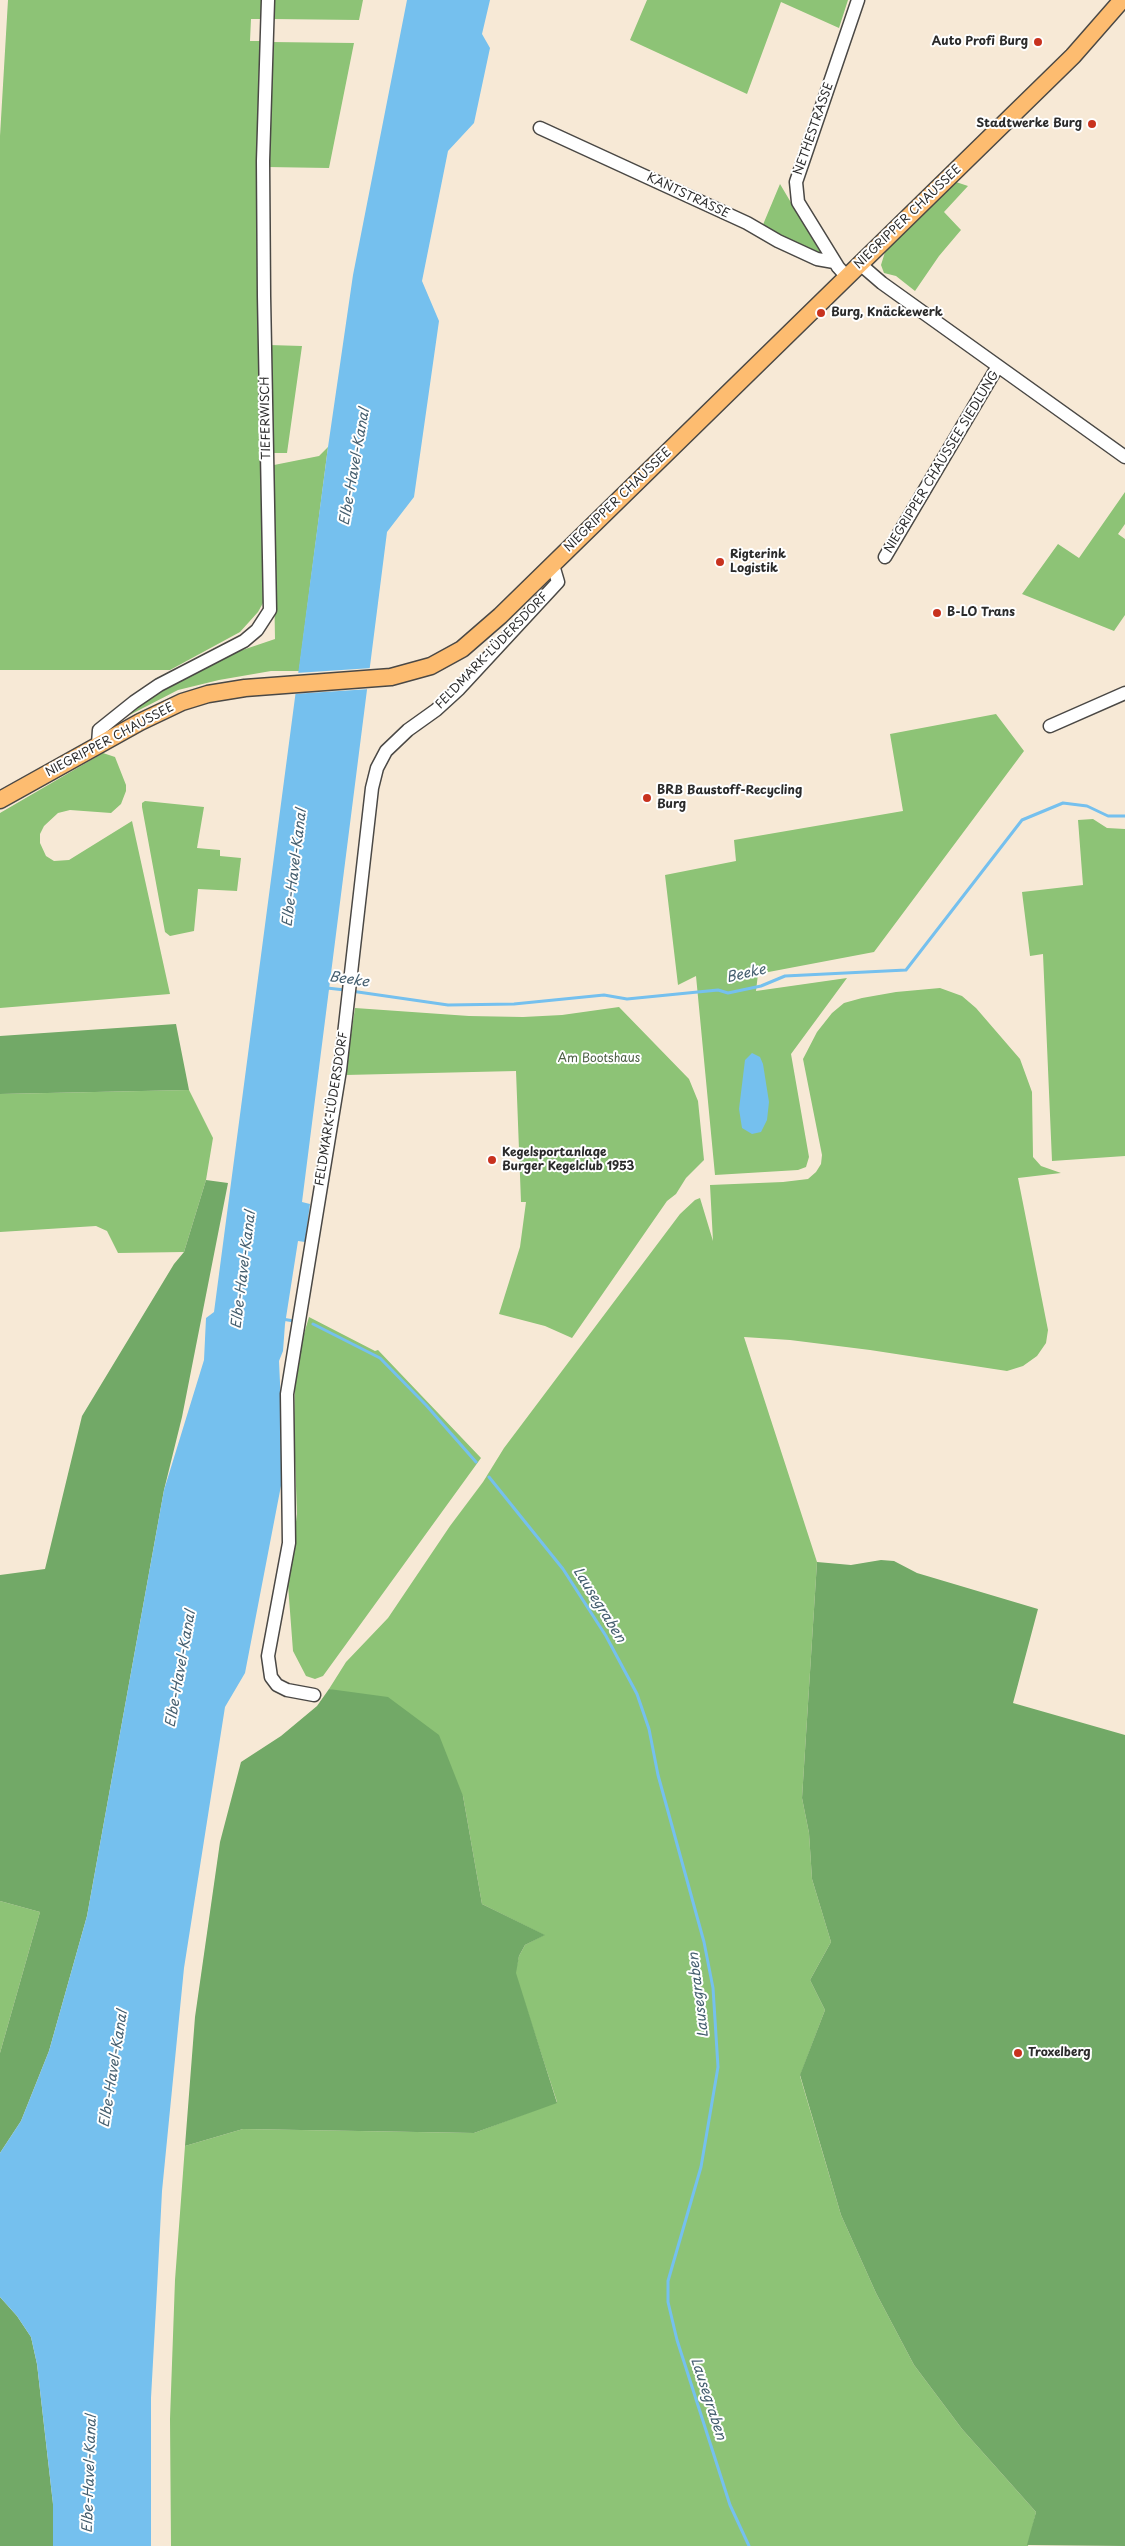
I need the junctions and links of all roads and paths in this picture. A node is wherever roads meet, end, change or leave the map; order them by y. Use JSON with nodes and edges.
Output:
{"nodes":[{"id":1,"x":268,"y":0,"type":"edge"},
{"id":2,"x":858,"y":0,"type":"edge"},
{"id":3,"x":1122,"y":0,"type":"edge"},
{"id":4,"x":540,"y":128,"type":"dead end"},
{"id":5,"x":834,"y":262,"type":"junction"},
{"id":6,"x":860,"y":264,"type":"junction"},
{"id":7,"x":847,"y":277,"type":"junction"},
{"id":8,"x":998,"y":366,"type":"junction"},
{"id":9,"x":1125,"y":457,"type":"edge"},
{"id":10,"x":885,"y":557,"type":"dead end"},
{"id":11,"x":553,"y":565,"type":"junction"},
{"id":12,"x":1125,"y":693,"type":"edge"},
{"id":13,"x":1050,"y":726,"type":"dead end"},
{"id":14,"x":98,"y":744,"type":"junction"},
{"id":15,"x":0,"y":800,"type":"edge"},
{"id":16,"x":314,"y":1695,"type":"dead end"}],
"edges":[{"from":1,"to":14,"type":"street","name":"TIEFERWISCH"},
{"from":2,"to":5,"type":"street","name":"NETHESTRASSE"},
{"from":3,"to":6,"type":"main road","name":"NIEGRIPPER CHAUSSEE"},
{"from":4,"to":5,"type":"street","name":"KANTSTRASSE"},
{"from":5,"to":7,"type":"street","name":"NETHESTRASSE"},
{"from":6,"to":7,"type":"main road","name":"NIEGRIPPER CHAUSSEE"},
{"from":6,"to":8,"type":"street","name":"NIEGRIPPER CHAUSSEE SIEDLUNG"},
{"from":7,"to":11,"type":"main road","name":"NIEGRIPPER CHAUSSEE"},
{"from":8,"to":9,"type":"street","name":"NIEGRIPPER CHAUSSEE SIEDLUNG"},
{"from":8,"to":10,"type":"street","name":"NIEGRIPPER CHAUSSEE SIEDLUNG"},
{"from":11,"to":14,"type":"main road","name":"NIEGRIPPER CHAUSSEE"},
{"from":11,"to":16,"type":"street","name":"FELDMARK-LÜDERSDORF"},
{"from":12,"to":13,"type":"street"},
{"from":14,"to":15,"type":"main road","name":"NIEGRIPPER CHAUSSEE"}]}
